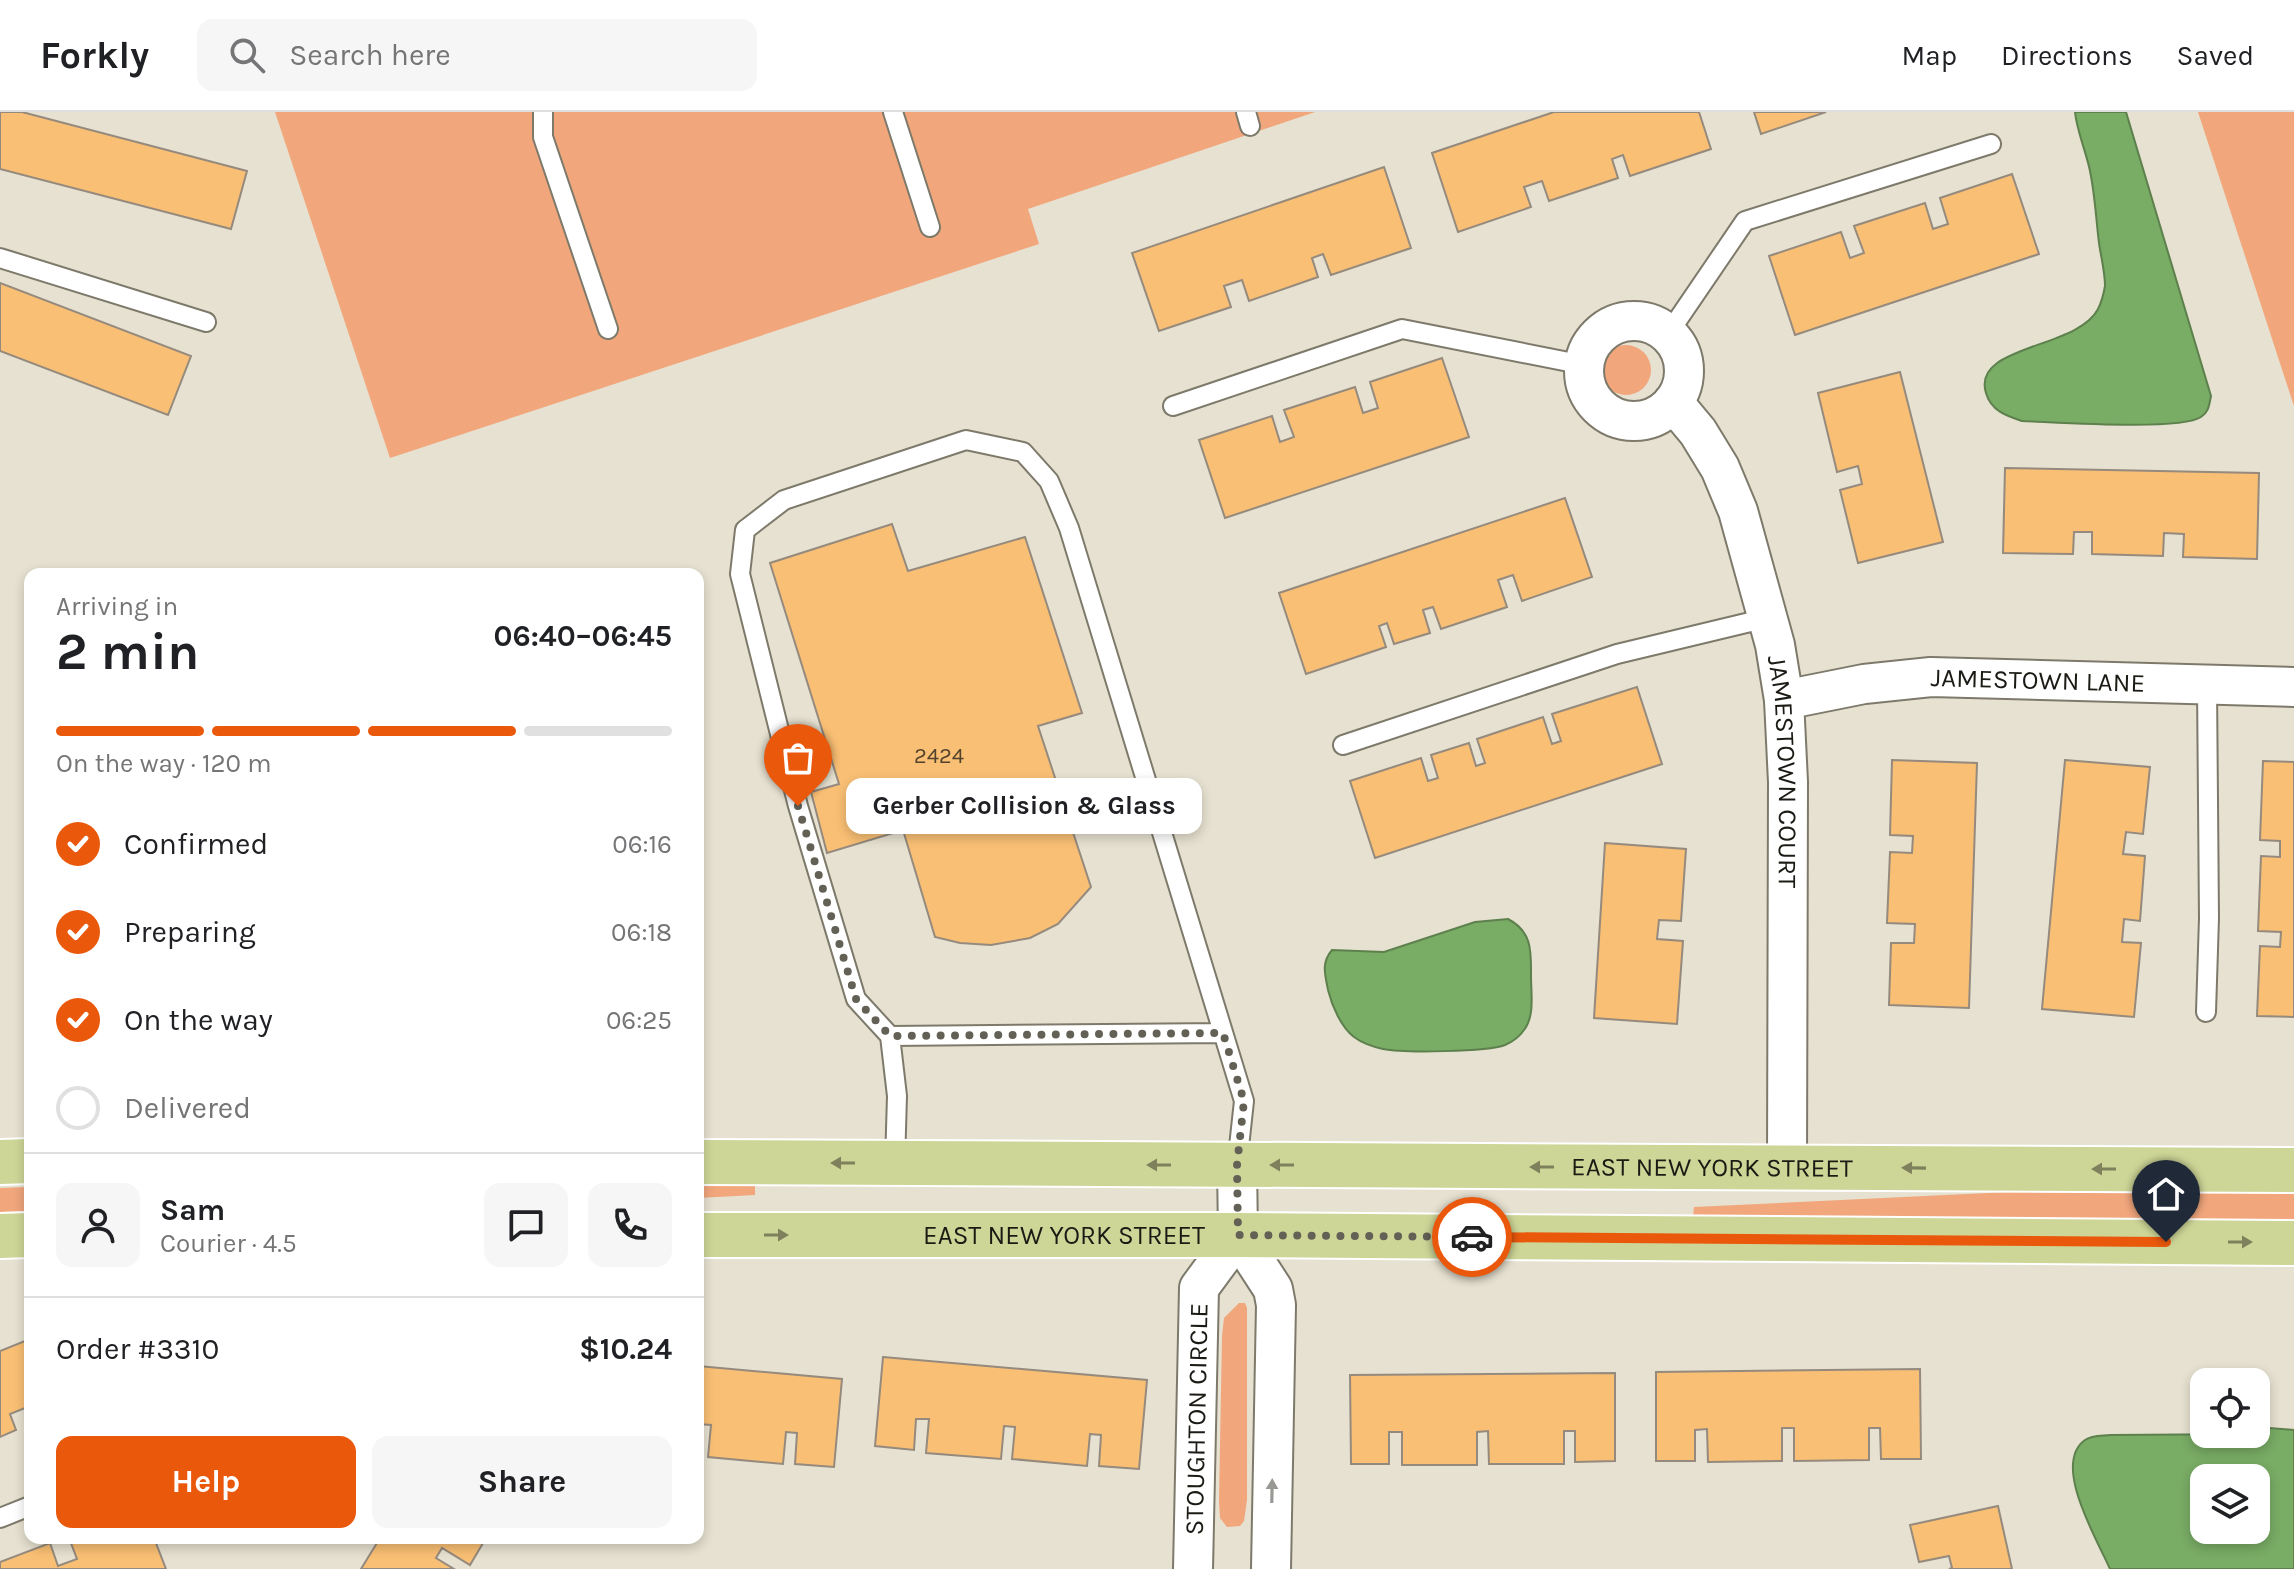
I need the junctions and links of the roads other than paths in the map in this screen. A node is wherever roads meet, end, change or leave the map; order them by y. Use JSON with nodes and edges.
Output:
{"nodes":[{"id":1,"x":543,"y":112,"type":"edge"},
{"id":2,"x":893,"y":112,"type":"edge"},
{"id":3,"x":1991,"y":144,"type":"dead end"},
{"id":4,"x":930,"y":227,"type":"dead end"},
{"id":5,"x":0,"y":258,"type":"edge"},
{"id":6,"x":206,"y":322,"type":"dead end"},
{"id":7,"x":608,"y":329,"type":"dead end"},
{"id":8,"x":1668,"y":334,"type":"junction"},
{"id":9,"x":1584,"y":365,"type":"junction"},
{"id":10,"x":1673,"y":402,"type":"junction"},
{"id":11,"x":1173,"y":406,"type":"dead end"},
{"id":12,"x":1767,"y":618,"type":"junction"},
{"id":13,"x":2207,"y":685,"type":"junction"},
{"id":14,"x":2294,"y":687,"type":"edge"},
{"id":15,"x":1784,"y":700,"type":"junction"},
{"id":16,"x":1343,"y":745,"type":"dead end"},
{"id":17,"x":2206,"y":1012,"type":"dead end"},
{"id":18,"x":1223,"y":1033,"type":"junction"},
{"id":19,"x":890,"y":1036,"type":"junction"},
{"id":20,"x":24,"y":1161,"type":"edge"},
{"id":21,"x":0,"y":1162,"type":"edge"},
{"id":22,"x":704,"y":1162,"type":"edge"},
{"id":23,"x":895,"y":1164,"type":"junction"},
{"id":24,"x":1237,"y":1165,"type":"junction"},
{"id":25,"x":1787,"y":1167,"type":"junction"},
{"id":26,"x":2294,"y":1170,"type":"edge"},
{"id":27,"x":24,"y":1235,"type":"edge"},
{"id":28,"x":704,"y":1235,"type":"edge"},
{"id":29,"x":1238,"y":1235,"type":"junction"},
{"id":30,"x":0,"y":1236,"type":"edge"},
{"id":31,"x":2294,"y":1243,"type":"edge"},
{"id":32,"x":24,"y":1508,"type":"edge"},
{"id":33,"x":0,"y":1518,"type":"edge"},
{"id":34,"x":1193,"y":1569,"type":"edge"},
{"id":35,"x":1271,"y":1569,"type":"edge"}],
"edges":[{"from":1,"to":7,"type":"lane"},
{"from":2,"to":4,"type":"lane"},
{"from":3,"to":8,"type":"lane"},
{"from":5,"to":6,"type":"lane"},
{"from":8,"to":9,"type":"street"},
{"from":8,"to":10,"type":"street"},
{"from":9,"to":10,"type":"street"},
{"from":9,"to":11,"type":"lane"},
{"from":10,"to":12,"type":"street","name":"JAMESTOWN COURT"},
{"from":12,"to":15,"type":"street","name":"JAMESTOWN COURT"},
{"from":12,"to":16,"type":"lane"},
{"from":13,"to":14,"type":"street","name":"JAMESTOWN LANE"},
{"from":13,"to":15,"type":"street","name":"JAMESTOWN LANE"},
{"from":13,"to":17,"type":"lane"},
{"from":15,"to":25,"type":"street","name":"JAMESTOWN COURT"},
{"from":18,"to":19,"type":"lane"},
{"from":18,"to":19,"type":"lane"},
{"from":18,"to":24,"type":"lane"},
{"from":19,"to":23,"type":"lane"},
{"from":20,"to":21,"type":"main road"},
{"from":23,"to":22,"type":"main road","name":"EAST NEW YORK STREET","one_way":true},
{"from":24,"to":23,"type":"main road","name":"EAST NEW YORK STREET","one_way":true},
{"from":25,"to":24,"type":"main road","name":"EAST NEW YORK STREET","one_way":true},
{"from":24,"to":29,"type":"street"},
{"from":26,"to":25,"type":"main road","name":"EAST NEW YORK STREET","one_way":true},
{"from":27,"to":30,"type":"main road"},
{"from":28,"to":29,"type":"main road","name":"EAST NEW YORK STREET","one_way":true},
{"from":29,"to":31,"type":"main road","name":"EAST NEW YORK STREET","one_way":true},
{"from":29,"to":34,"type":"street","name":"STOUGHTON CIRCLE"},
{"from":35,"to":29,"type":"street","one_way":true},
{"from":32,"to":33,"type":"lane"}]}
